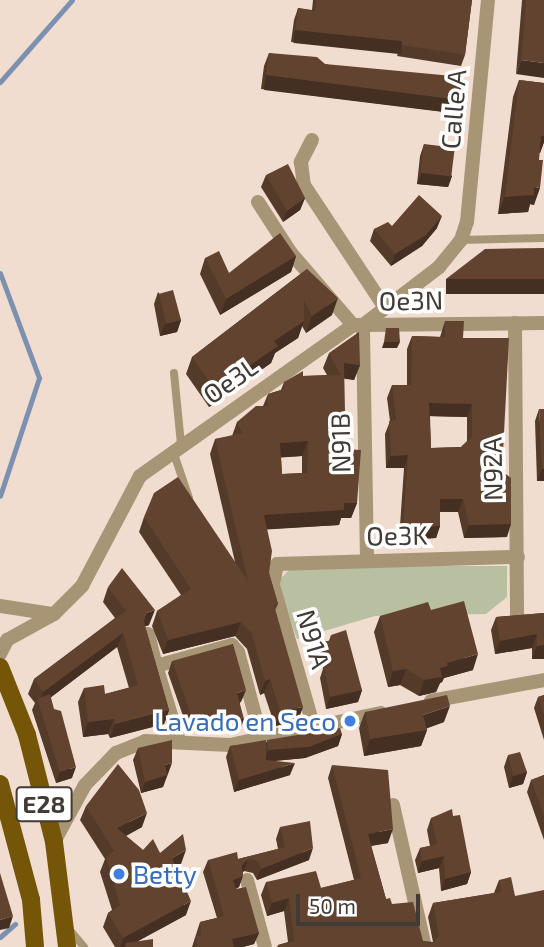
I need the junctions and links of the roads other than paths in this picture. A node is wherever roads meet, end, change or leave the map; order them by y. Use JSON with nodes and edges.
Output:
{"nodes":[{"id":1,"x":488,"y":0,"type":"edge"},
{"id":2,"x":312,"y":140,"type":"dead end"},
{"id":3,"x":258,"y":202,"type":"dead end"},
{"id":4,"x":467,"y":222,"type":"joint"},
{"id":5,"x":544,"y":238,"type":"edge"},
{"id":6,"x":461,"y":240,"type":"junction"},
{"id":7,"x":385,"y":308,"type":"junction"},
{"id":8,"x":515,"y":323,"type":"junction"},
{"id":9,"x":544,"y":323,"type":"edge"},
{"id":10,"x":358,"y":325,"type":"junction"},
{"id":11,"x":174,"y":373,"type":"dead end"},
{"id":12,"x":177,"y":446,"type":"junction"},
{"id":13,"x":192,"y":505,"type":"edge"},
{"id":14,"x":518,"y":557,"type":"junction"},
{"id":15,"x":367,"y":560,"type":"junction"},
{"id":16,"x":277,"y":564,"type":"joint"},
{"id":17,"x":0,"y":606,"type":"edge"},
{"id":18,"x":54,"y":614,"type":"junction"},
{"id":19,"x":517,"y":614,"type":"edge"},
{"id":20,"x":148,"y":634,"type":"edge"},
{"id":21,"x":0,"y":654,"type":"edge"},
{"id":22,"x":156,"y":666,"type":"junction"},
{"id":23,"x":0,"y":667,"type":"edge"},
{"id":24,"x":544,"y":680,"type":"edge"},
{"id":25,"x":255,"y":715,"type":"dead end"},
{"id":26,"x":314,"y":728,"type":"junction"},
{"id":27,"x":179,"y":741,"type":"junction"},
{"id":28,"x":0,"y":784,"type":"edge"},
{"id":29,"x":393,"y":805,"type":"edge"},
{"id":30,"x":54,"y":842,"type":"junction"},
{"id":31,"x":247,"y":880,"type":"dead end"},
{"id":32,"x":65,"y":923,"type":"junction"},
{"id":33,"x":35,"y":947,"type":"edge"},
{"id":34,"x":67,"y":947,"type":"edge"},
{"id":35,"x":84,"y":947,"type":"edge"},
{"id":36,"x":265,"y":947,"type":"edge"},
{"id":37,"x":425,"y":947,"type":"edge"}],
"edges":[{"from":1,"to":4,"type":"street","name":"Calle A"},
{"from":2,"to":7,"type":"street"},
{"from":3,"to":10,"type":"street"},
{"from":4,"to":6,"type":"street","name":"Oe3L"},
{"from":5,"to":6,"type":"lane"},
{"from":6,"to":7,"type":"street","name":"Oe3L"},
{"from":7,"to":10,"type":"street","name":"Oe3L"},
{"from":8,"to":9,"type":"street","name":"Oe3N"},
{"from":8,"to":10,"type":"street","name":"Oe3N"},
{"from":8,"to":14,"type":"street","name":"N92A"},
{"from":10,"to":12,"type":"street","name":"Oe3L"},
{"from":10,"to":15,"type":"street","name":"N91B"},
{"from":11,"to":12,"type":"lane"},
{"from":12,"to":13,"type":"lane"},
{"from":12,"to":18,"type":"street","name":"Oe3L"},
{"from":14,"to":15,"type":"street","name":"Oe3K"},
{"from":14,"to":19,"type":"street","name":"N92A"},
{"from":15,"to":16,"type":"street","name":"Oe3K"},
{"from":16,"to":26,"type":"street","name":"N91A"},
{"from":17,"to":18,"type":"street"},
{"from":18,"to":21,"type":"street","name":"Oe3L"},
{"from":20,"to":22,"type":"street"},
{"from":22,"to":25,"type":"street"},
{"from":22,"to":27,"type":"street"},
{"from":23,"to":30,"type":"main road","number":"E28"},
{"from":24,"to":26,"type":"street"},
{"from":26,"to":27,"type":"street"},
{"from":27,"to":30,"type":"street"},
{"from":28,"to":33,"type":"main road","number":"E28"},
{"from":29,"to":37,"type":"street"},
{"from":30,"to":32,"type":"main road","number":"E28"},
{"from":31,"to":36,"type":"street"},
{"from":32,"to":34,"type":"main road","number":"E28"},
{"from":32,"to":35,"type":"lane"}]}
